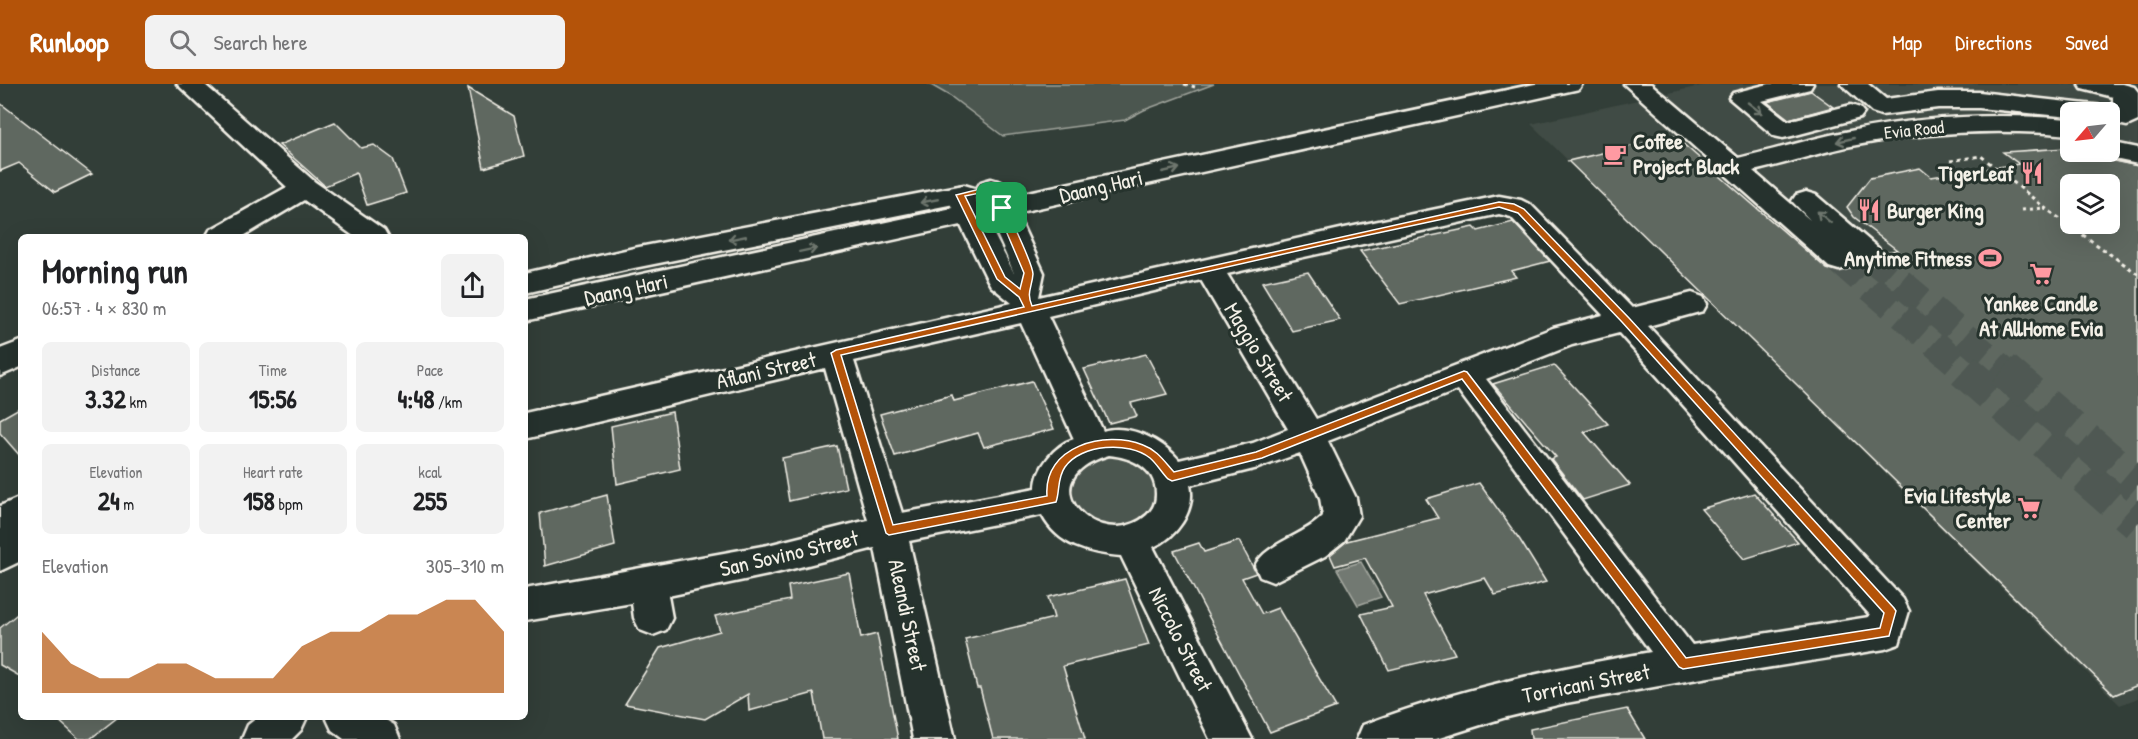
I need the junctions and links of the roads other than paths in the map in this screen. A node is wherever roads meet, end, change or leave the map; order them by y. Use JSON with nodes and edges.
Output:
{"nodes":[{"id":1,"x":189,"y":84,"type":"edge"},
{"id":2,"x":1493,"y":84,"type":"edge"},
{"id":3,"x":1570,"y":84,"type":"edge"},
{"id":4,"x":1636,"y":84,"type":"edge"},
{"id":5,"x":1665,"y":84,"type":"edge"},
{"id":6,"x":1853,"y":84,"type":"edge"},
{"id":7,"x":2091,"y":84,"type":"edge"},
{"id":8,"x":1467,"y":88,"type":"edge"},
{"id":9,"x":1815,"y":88,"type":"edge"},
{"id":10,"x":1971,"y":92,"type":"edge"},
{"id":11,"x":2023,"y":103,"type":"edge"},
{"id":12,"x":2060,"y":107,"type":"edge"},
{"id":13,"x":2120,"y":116,"type":"edge"},
{"id":14,"x":2060,"y":122,"type":"edge"},
{"id":15,"x":2000,"y":124,"type":"junction"},
{"id":16,"x":2120,"y":136,"type":"edge"},
{"id":17,"x":2138,"y":139,"type":"edge"},
{"id":18,"x":2060,"y":143,"type":"edge"},
{"id":19,"x":2120,"y":152,"type":"edge"},
{"id":20,"x":2138,"y":156,"type":"edge"},
{"id":21,"x":1756,"y":173,"type":"junction"},
{"id":22,"x":305,"y":188,"type":"junction"},
{"id":23,"x":997,"y":198,"type":"junction"},
{"id":24,"x":965,"y":205,"type":"junction"},
{"id":25,"x":225,"y":234,"type":"edge"},
{"id":26,"x":370,"y":234,"type":"edge"},
{"id":27,"x":1868,"y":255,"type":"tunnel mouth"},
{"id":28,"x":1839,"y":260,"type":"tunnel mouth"},
{"id":29,"x":1209,"y":268,"type":"junction"},
{"id":30,"x":528,"y":282,"type":"edge"},
{"id":31,"x":1026,"y":302,"type":"junction"},
{"id":32,"x":1692,"y":304,"type":"dead end"},
{"id":33,"x":528,"y":309,"type":"edge"},
{"id":34,"x":1625,"y":320,"type":"junction"},
{"id":35,"x":836,"y":353,"type":"junction"},
{"id":36,"x":18,"y":354,"type":"edge"},
{"id":37,"x":0,"y":364,"type":"edge"},
{"id":38,"x":1464,"y":374,"type":"junction"},
{"id":39,"x":528,"y":425,"type":"edge"},
{"id":40,"x":1309,"y":436,"type":"junction"},
{"id":41,"x":1093,"y":444,"type":"junction"},
{"id":42,"x":1172,"y":477,"type":"junction"},
{"id":43,"x":1052,"y":499,"type":"junction"},
{"id":44,"x":18,"y":513,"type":"edge"},
{"id":45,"x":0,"y":525,"type":"edge"},
{"id":46,"x":889,"y":530,"type":"junction"},
{"id":47,"x":1131,"y":540,"type":"junction"},
{"id":48,"x":18,"y":543,"type":"edge"},
{"id":49,"x":0,"y":555,"type":"edge"},
{"id":50,"x":1273,"y":566,"type":"dead end"},
{"id":51,"x":528,"y":605,"type":"edge"},
{"id":52,"x":1683,"y":664,"type":"junction"},
{"id":53,"x":284,"y":720,"type":"edge"},
{"id":54,"x":350,"y":720,"type":"edge"},
{"id":55,"x":263,"y":739,"type":"edge"},
{"id":56,"x":379,"y":739,"type":"edge"},
{"id":57,"x":934,"y":739,"type":"edge"},
{"id":58,"x":1232,"y":739,"type":"edge"},
{"id":59,"x":1378,"y":739,"type":"edge"}],
"edges":[{"from":1,"to":22,"type":"street"},
{"from":2,"to":8,"type":"street","name":"Daang Hari"},
{"from":23,"to":3,"type":"street","name":"Daang Hari","one_way":true},
{"from":4,"to":21,"type":"street"},
{"from":5,"to":21,"type":"street"},
{"from":6,"to":10,"type":"street"},
{"from":7,"to":13,"type":"street"},
{"from":8,"to":23,"type":"street","name":"Daang Hari"},
{"from":9,"to":9,"type":"street","one_way":true},
{"from":10,"to":11,"type":"street"},
{"from":10,"to":15,"type":"street"},
{"from":11,"to":12,"type":"street"},
{"from":11,"to":14,"type":"street","name":"Evia Road"},
{"from":11,"to":15,"type":"street","name":"Evia Road"},
{"from":15,"to":21,"type":"street","name":"Evia Road","one_way":true},
{"from":16,"to":17,"type":"street"},
{"from":18,"to":21,"type":"street","name":"Evia Road"},
{"from":19,"to":20,"type":"street"},
{"from":27,"to":21,"type":"street","one_way":true},
{"from":21,"to":28,"type":"street"},
{"from":22,"to":25,"type":"street"},
{"from":22,"to":26,"type":"street"},
{"from":23,"to":24,"type":"street","name":"Daang Hari"},
{"from":23,"to":31,"type":"street"},
{"from":24,"to":30,"type":"street","name":"Daang Hari","one_way":true},
{"from":24,"to":31,"type":"street"},
{"from":33,"to":24,"type":"street","name":"Daang Hari","one_way":true},
{"from":29,"to":31,"type":"street","name":"Aflani Street"},
{"from":29,"to":34,"type":"street","name":"Aflani Street"},
{"from":29,"to":40,"type":"street","name":"Maggio Street"},
{"from":31,"to":35,"type":"street","name":"Aflani Street"},
{"from":31,"to":41,"type":"street"},
{"from":32,"to":34,"type":"street"},
{"from":34,"to":38,"type":"street"},
{"from":34,"to":52,"type":"street","name":"Torricani Street"},
{"from":35,"to":39,"type":"street","name":"Aflani Street"},
{"from":35,"to":46,"type":"street","name":"Aleandi Street"},
{"from":36,"to":37,"type":"street"},
{"from":38,"to":40,"type":"street"},
{"from":38,"to":52,"type":"street"},
{"from":40,"to":42,"type":"street"},
{"from":40,"to":50,"type":"street","name":"Maggio Street"},
{"from":41,"to":42,"type":"street"},
{"from":41,"to":43,"type":"street"},
{"from":42,"to":47,"type":"street"},
{"from":43,"to":46,"type":"street","name":"San Sovino Street"},
{"from":43,"to":47,"type":"street"},
{"from":44,"to":45,"type":"street"},
{"from":46,"to":51,"type":"street","name":"San Sovino Street"},
{"from":46,"to":57,"type":"street","name":"Aleandi Street"},
{"from":47,"to":58,"type":"street","name":"Niccolo Street"},
{"from":48,"to":49,"type":"street"},
{"from":52,"to":59,"type":"street","name":"Torricani Street"},
{"from":53,"to":55,"type":"street"},
{"from":54,"to":56,"type":"street"}]}
